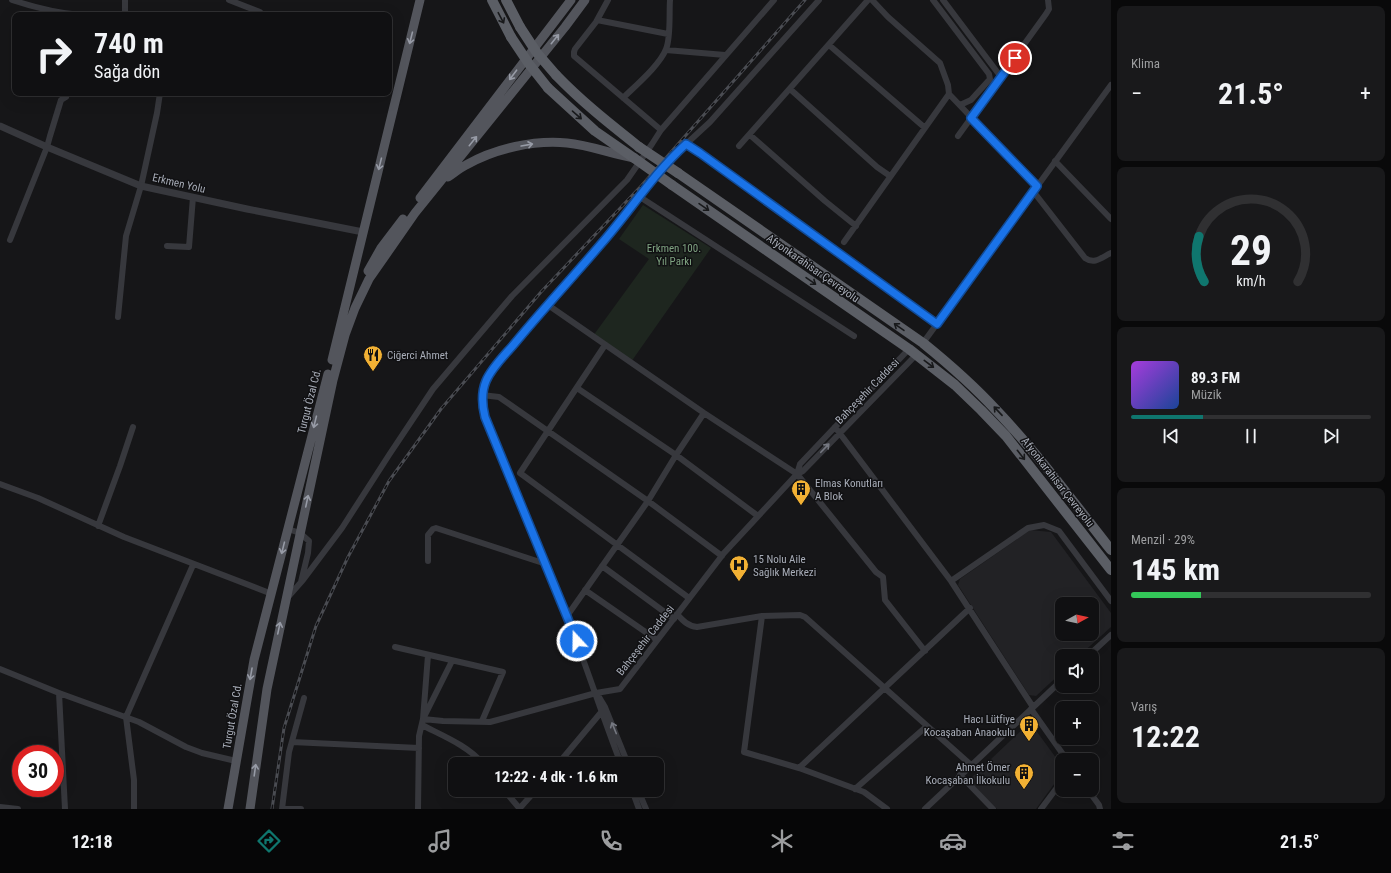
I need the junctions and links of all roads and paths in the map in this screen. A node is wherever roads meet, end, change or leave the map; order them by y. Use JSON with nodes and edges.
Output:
{"nodes":[{"id":1,"x":12,"y":0,"type":"edge"},
{"id":2,"x":126,"y":0,"type":"edge"},
{"id":3,"x":229,"y":0,"type":"edge"},
{"id":4,"x":420,"y":0,"type":"edge"},
{"id":5,"x":492,"y":0,"type":"edge"},
{"id":6,"x":506,"y":0,"type":"edge"},
{"id":7,"x":571,"y":0,"type":"edge"},
{"id":8,"x":585,"y":0,"type":"edge"},
{"id":9,"x":608,"y":0,"type":"edge"},
{"id":10,"x":670,"y":0,"type":"edge"},
{"id":11,"x":774,"y":0,"type":"edge"},
{"id":12,"x":819,"y":0,"type":"edge"},
{"id":13,"x":868,"y":0,"type":"edge"},
{"id":14,"x":872,"y":0,"type":"edge"},
{"id":15,"x":933,"y":0,"type":"edge"},
{"id":16,"x":943,"y":0,"type":"edge"},
{"id":17,"x":1048,"y":0,"type":"edge"},
{"id":18,"x":52,"y":12,"type":"edge"},
{"id":19,"x":125,"y":12,"type":"edge"},
{"id":20,"x":260,"y":12,"type":"dead end"},
{"id":21,"x":597,"y":20,"type":"junction"},
{"id":22,"x":668,"y":34,"type":"junction"},
{"id":23,"x":829,"y":45,"type":"junction"},
{"id":24,"x":666,"y":50,"type":"junction"},
{"id":25,"x":725,"y":55,"type":"junction"},
{"id":26,"x":1001,"y":77,"type":"junction"},
{"id":27,"x":790,"y":89,"type":"junction"},
{"id":28,"x":1109,"y":90,"type":"edge"},
{"id":29,"x":949,"y":94,"type":"junction"},
{"id":30,"x":160,"y":96,"type":"edge"},
{"id":31,"x":66,"y":97,"type":"dead end"},
{"id":32,"x":623,"y":98,"type":"junction"},
{"id":33,"x":960,"y":105,"type":"junction"},
{"id":34,"x":971,"y":118,"type":"junction"},
{"id":35,"x":0,"y":126,"type":"edge"},
{"id":36,"x":924,"y":127,"type":"junction"},
{"id":37,"x":661,"y":130,"type":"junction"},
{"id":38,"x":750,"y":135,"type":"junction"},
{"id":39,"x":958,"y":136,"type":"dead end"},
{"id":40,"x":686,"y":144,"type":"junction"},
{"id":41,"x":740,"y":146,"type":"dead end"},
{"id":42,"x":47,"y":147,"type":"junction"},
{"id":43,"x":634,"y":158,"type":"junction"},
{"id":44,"x":1055,"y":161,"type":"junction"},
{"id":45,"x":890,"y":176,"type":"junction"},
{"id":46,"x":440,"y":182,"type":"junction"},
{"id":47,"x":141,"y":186,"type":"junction"},
{"id":48,"x":1035,"y":189,"type":"junction"},
{"id":49,"x":193,"y":197,"type":"junction"},
{"id":50,"x":640,"y":197,"type":"junction"},
{"id":51,"x":1111,"y":219,"type":"edge"},
{"id":52,"x":856,"y":226,"type":"junction"},
{"id":53,"x":363,"y":232,"type":"junction"},
{"id":54,"x":10,"y":240,"type":"dead end"},
{"id":55,"x":844,"y":242,"type":"dead end"},
{"id":56,"x":167,"y":246,"type":"dead end"},
{"id":57,"x":1111,"y":253,"type":"edge"},
{"id":58,"x":548,"y":305,"type":"junction"},
{"id":59,"x":118,"y":316,"type":"dead end"},
{"id":60,"x":937,"y":324,"type":"junction"},
{"id":61,"x":342,"y":333,"type":"junction"},
{"id":62,"x":854,"y":336,"type":"dead end"},
{"id":63,"x":923,"y":343,"type":"junction"},
{"id":64,"x":605,"y":345,"type":"junction"},
{"id":65,"x":913,"y":352,"type":"junction"},
{"id":66,"x":576,"y":388,"type":"junction"},
{"id":67,"x":482,"y":395,"type":"junction"},
{"id":68,"x":704,"y":413,"type":"junction"},
{"id":69,"x":133,"y":427,"type":"dead end"},
{"id":70,"x":835,"y":427,"type":"junction"},
{"id":71,"x":548,"y":431,"type":"junction"},
{"id":72,"x":840,"y":433,"type":"junction"},
{"id":73,"x":676,"y":455,"type":"junction"},
{"id":74,"x":797,"y":474,"type":"junction"},
{"id":75,"x":0,"y":484,"type":"edge"},
{"id":76,"x":648,"y":501,"type":"junction"},
{"id":77,"x":758,"y":516,"type":"junction"},
{"id":78,"x":98,"y":526,"type":"junction"},
{"id":79,"x":288,"y":529,"type":"junction"},
{"id":80,"x":300,"y":533,"type":"junction"},
{"id":81,"x":617,"y":545,"type":"junction"},
{"id":82,"x":1111,"y":550,"type":"edge"},
{"id":83,"x":722,"y":556,"type":"junction"},
{"id":84,"x":428,"y":561,"type":"dead end"},
{"id":85,"x":193,"y":564,"type":"junction"},
{"id":86,"x":546,"y":564,"type":"junction"},
{"id":87,"x":602,"y":566,"type":"junction"},
{"id":88,"x":1111,"y":570,"type":"edge"},
{"id":89,"x":951,"y":580,"type":"junction"},
{"id":90,"x":300,"y":583,"type":"junction"},
{"id":91,"x":585,"y":590,"type":"junction"},
{"id":92,"x":272,"y":594,"type":"junction"},
{"id":93,"x":689,"y":598,"type":"junction"},
{"id":94,"x":286,"y":600,"type":"junction"},
{"id":95,"x":1111,"y":601,"type":"edge"},
{"id":96,"x":970,"y":608,"type":"junction"},
{"id":97,"x":567,"y":616,"type":"junction"},
{"id":98,"x":675,"y":616,"type":"junction"},
{"id":99,"x":762,"y":616,"type":"junction"},
{"id":100,"x":1111,"y":635,"type":"edge"},
{"id":101,"x":657,"y":640,"type":"junction"},
{"id":102,"x":395,"y":647,"type":"dead end"},
{"id":103,"x":1096,"y":649,"type":"edge"},
{"id":104,"x":925,"y":651,"type":"junction"},
{"id":105,"x":428,"y":655,"type":"junction"},
{"id":106,"x":452,"y":661,"type":"junction"},
{"id":107,"x":0,"y":669,"type":"edge"},
{"id":108,"x":1055,"y":687,"type":"edge"},
{"id":109,"x":884,"y":689,"type":"junction"},
{"id":110,"x":596,"y":692,"type":"junction"},
{"id":111,"x":58,"y":693,"type":"junction"},
{"id":112,"x":304,"y":698,"type":"dead end"},
{"id":113,"x":606,"y":707,"type":"junction"},
{"id":114,"x":1032,"y":708,"type":"junction"},
{"id":115,"x":601,"y":713,"type":"junction"},
{"id":116,"x":126,"y":717,"type":"junction"},
{"id":117,"x":423,"y":718,"type":"junction"},
{"id":118,"x":482,"y":721,"type":"junction"},
{"id":119,"x":422,"y":726,"type":"junction"},
{"id":120,"x":927,"y":726,"type":"junction"},
{"id":121,"x":292,"y":742,"type":"junction"},
{"id":122,"x":419,"y":748,"type":"junction"},
{"id":123,"x":1062,"y":753,"type":"edge"},
{"id":124,"x":475,"y":757,"type":"edge"},
{"id":125,"x":564,"y":757,"type":"edge"},
{"id":126,"x":618,"y":757,"type":"edge"},
{"id":127,"x":625,"y":757,"type":"edge"},
{"id":128,"x":236,"y":760,"type":"junction"},
{"id":129,"x":971,"y":765,"type":"junction"},
{"id":130,"x":799,"y":768,"type":"junction"},
{"id":131,"x":960,"y":776,"type":"junction"},
{"id":132,"x":855,"y":789,"type":"junction"},
{"id":133,"x":1055,"y":790,"type":"edge"},
{"id":134,"x":510,"y":797,"type":"edge"},
{"id":135,"x":530,"y":797,"type":"edge"},
{"id":136,"x":635,"y":797,"type":"edge"},
{"id":137,"x":641,"y":797,"type":"edge"},
{"id":138,"x":1093,"y":797,"type":"edge"},
{"id":139,"x":0,"y":807,"type":"edge"},
{"id":140,"x":18,"y":809,"type":"edge"},
{"id":141,"x":65,"y":809,"type":"edge"},
{"id":142,"x":134,"y":809,"type":"edge"},
{"id":143,"x":228,"y":809,"type":"edge"},
{"id":144,"x":250,"y":809,"type":"edge"},
{"id":145,"x":282,"y":809,"type":"edge"},
{"id":146,"x":301,"y":809,"type":"edge"},
{"id":147,"x":418,"y":809,"type":"edge"},
{"id":148,"x":519,"y":809,"type":"edge"},
{"id":149,"x":639,"y":809,"type":"edge"},
{"id":150,"x":646,"y":809,"type":"edge"},
{"id":151,"x":887,"y":809,"type":"edge"},
{"id":152,"x":925,"y":809,"type":"edge"},
{"id":153,"x":992,"y":809,"type":"edge"},
{"id":154,"x":1041,"y":809,"type":"edge"},
{"id":155,"x":1100,"y":809,"type":"edge"}],
"edges":[{"from":1,"to":18,"type":"street"},
{"from":2,"to":19,"type":"street"},
{"from":3,"to":20,"type":"street"},
{"from":4,"to":53,"type":"main road","name":"Turgut Özal Cd.","one_way":true},
{"from":5,"to":43,"type":"highway","name":"Afyonkarahisar Çevreyolu","one_way":true,"bridge":true},
{"from":63,"to":6,"type":"highway","name":"Afyonkarahisar Çevreyolu","one_way":true,"bridge":true},
{"from":7,"to":61,"type":"main road","one_way":true},
{"from":46,"to":8,"type":"main road","one_way":true},
{"from":9,"to":21,"type":"street"},
{"from":10,"to":22,"type":"street"},
{"from":11,"to":25,"type":"street"},
{"from":12,"to":40,"type":"street"},
{"from":13,"to":23,"type":"street"},
{"from":14,"to":29,"type":"street"},
{"from":15,"to":33,"type":"street"},
{"from":16,"to":26,"type":"street"},
{"from":17,"to":26,"type":"street"},
{"from":21,"to":22,"type":"street"},
{"from":21,"to":32,"type":"street"},
{"from":22,"to":24,"type":"street"},
{"from":23,"to":27,"type":"street"},
{"from":23,"to":36,"type":"street"},
{"from":24,"to":25,"type":"street"},
{"from":24,"to":32,"type":"street"},
{"from":25,"to":37,"type":"street"},
{"from":26,"to":34,"type":"street"},
{"from":27,"to":38,"type":"street"},
{"from":27,"to":45,"type":"street"},
{"from":28,"to":44,"type":"street"},
{"from":29,"to":33,"type":"street"},
{"from":29,"to":36,"type":"street"},
{"from":30,"to":47,"type":"street"},
{"from":31,"to":42,"type":"street"},
{"from":32,"to":37,"type":"street"},
{"from":33,"to":34,"type":"street"},
{"from":34,"to":39,"type":"street"},
{"from":34,"to":48,"type":"street"},
{"from":35,"to":42,"type":"street","name":"Erkmen Yolu"},
{"from":36,"to":45,"type":"street"},
{"from":37,"to":90,"type":"street"},
{"from":38,"to":41,"type":"street"},
{"from":38,"to":52,"type":"street"},
{"from":40,"to":50,"type":"street"},
{"from":40,"to":60,"type":"street"},
{"from":42,"to":47,"type":"street","name":"Erkmen Yolu"},
{"from":42,"to":54,"type":"street"},
{"from":46,"to":43,"type":"main road","one_way":true},
{"from":43,"to":65,"type":"highway","name":"Afyonkarahisar Çevreyolu","one_way":true,"bridge":true},
{"from":44,"to":48,"type":"street"},
{"from":44,"to":51,"type":"street"},
{"from":45,"to":52,"type":"street"},
{"from":46,"to":61,"type":"main road"},
{"from":47,"to":49,"type":"street","name":"Erkmen Yolu"},
{"from":47,"to":59,"type":"street"},
{"from":48,"to":57,"type":"street"},
{"from":48,"to":60,"type":"street"},
{"from":49,"to":53,"type":"street","name":"Erkmen Yolu"},
{"from":49,"to":56,"type":"street"},
{"from":50,"to":58,"type":"street"},
{"from":50,"to":62,"type":"street"},
{"from":52,"to":55,"type":"street"},
{"from":53,"to":61,"type":"main road","name":"Turgut Özal Cd."},
{"from":58,"to":64,"type":"street"},
{"from":58,"to":67,"type":"street"},
{"from":60,"to":63,"type":"street"},
{"from":61,"to":79,"type":"main road","name":"Turgut Özal Cd.","one_way":true},
{"from":80,"to":61,"type":"main road","name":"Turgut Özal Cd.","one_way":true},
{"from":82,"to":63,"type":"highway","name":"Afyonkarahisar Çevreyolu","one_way":true},
{"from":64,"to":66,"type":"street"},
{"from":64,"to":68,"type":"street"},
{"from":65,"to":70,"type":"street","name":"Bahçeşehir Caddesi"},
{"from":65,"to":72,"type":"street","name":"Bahçeşehir Caddesi"},
{"from":65,"to":88,"type":"highway","name":"Afyonkarahisar Çevreyolu","one_way":true},
{"from":66,"to":71,"type":"street"},
{"from":66,"to":73,"type":"street"},
{"from":67,"to":71,"type":"street"},
{"from":67,"to":86,"type":"street"},
{"from":68,"to":73,"type":"street"},
{"from":68,"to":74,"type":"street"},
{"from":69,"to":78,"type":"street"},
{"from":70,"to":72,"type":"street"},
{"from":70,"to":74,"type":"street","name":"Bahçeşehir Caddesi"},
{"from":71,"to":76,"type":"street"},
{"from":71,"to":81,"type":"street"},
{"from":74,"to":72,"type":"street","name":"Bahçeşehir Caddesi","one_way":true},
{"from":72,"to":89,"type":"street"},
{"from":73,"to":76,"type":"street"},
{"from":73,"to":77,"type":"street"},
{"from":74,"to":77,"type":"street","name":"Bahçeşehir Caddesi"},
{"from":74,"to":104,"type":"street"},
{"from":75,"to":78,"type":"street"},
{"from":76,"to":81,"type":"street"},
{"from":76,"to":83,"type":"street"},
{"from":77,"to":83,"type":"street","name":"Bahçeşehir Caddesi"},
{"from":78,"to":85,"type":"street"},
{"from":79,"to":80,"type":"street"},
{"from":79,"to":92,"type":"main road","name":"Turgut Özal Cd.","one_way":true},
{"from":80,"to":90,"type":"street"},
{"from":80,"to":94,"type":"main road","name":"Turgut Özal Cd."},
{"from":81,"to":87,"type":"street"},
{"from":81,"to":93,"type":"street"},
{"from":83,"to":93,"type":"street","name":"Bahçeşehir Caddesi"},
{"from":84,"to":86,"type":"street"},
{"from":85,"to":92,"type":"street"},
{"from":85,"to":116,"type":"street"},
{"from":86,"to":97,"type":"street"},
{"from":87,"to":91,"type":"street"},
{"from":87,"to":98,"type":"street"},
{"from":89,"to":95,"type":"street"},
{"from":89,"to":96,"type":"street"},
{"from":90,"to":94,"type":"street"},
{"from":91,"to":97,"type":"street"},
{"from":91,"to":101,"type":"street"},
{"from":92,"to":128,"type":"main road","name":"Turgut Özal Cd.","one_way":true},
{"from":93,"to":98,"type":"street","name":"Bahçeşehir Caddesi"},
{"from":144,"to":94,"type":"main road","name":"Turgut Özal Cd.","one_way":true},
{"from":96,"to":104,"type":"street"},
{"from":96,"to":114,"type":"street"},
{"from":97,"to":110,"type":"street"},
{"from":98,"to":99,"type":"street"},
{"from":98,"to":101,"type":"street","name":"Bahçeşehir Caddesi"},
{"from":99,"to":109,"type":"street"},
{"from":99,"to":130,"type":"street"},
{"from":100,"to":103,"type":"street"},
{"from":101,"to":110,"type":"street","name":"Bahçeşehir Caddesi"},
{"from":102,"to":105,"type":"street"},
{"from":104,"to":109,"type":"street"},
{"from":105,"to":106,"type":"street"},
{"from":105,"to":117,"type":"street"},
{"from":106,"to":117,"type":"street"},
{"from":106,"to":118,"type":"street"},
{"from":107,"to":111,"type":"street"},
{"from":108,"to":114,"type":"street"},
{"from":109,"to":120,"type":"street"},
{"from":109,"to":130,"type":"street"},
{"from":110,"to":113,"type":"street"},
{"from":110,"to":115,"type":"street"},
{"from":110,"to":118,"type":"street","name":"Bahçeşehir Caddesi"},
{"from":111,"to":116,"type":"street"},
{"from":111,"to":141,"type":"street"},
{"from":112,"to":121,"type":"street"},
{"from":113,"to":115,"type":"street"},
{"from":127,"to":113,"type":"street","one_way":true},
{"from":114,"to":123,"type":"street"},
{"from":114,"to":129,"type":"street"},
{"from":115,"to":125,"type":"street"},
{"from":115,"to":126,"type":"street"},
{"from":116,"to":128,"type":"street"},
{"from":116,"to":142,"type":"street"},
{"from":117,"to":118,"type":"street","name":"Bahçeşehir Caddesi"},
{"from":117,"to":119,"type":"street"},
{"from":119,"to":122,"type":"street"},
{"from":119,"to":124,"type":"street"},
{"from":120,"to":129,"type":"street"},
{"from":120,"to":132,"type":"street"},
{"from":121,"to":122,"type":"street"},
{"from":121,"to":145,"type":"street"},
{"from":122,"to":147,"type":"street"},
{"from":128,"to":143,"type":"main road","name":"Turgut Özal Cd."},
{"from":129,"to":131,"type":"street"},
{"from":130,"to":132,"type":"street"},
{"from":131,"to":152,"type":"street"},
{"from":131,"to":153,"type":"street"},
{"from":132,"to":151,"type":"street"},
{"from":133,"to":154,"type":"street"},
{"from":134,"to":148,"type":"street"},
{"from":135,"to":148,"type":"street"},
{"from":136,"to":149,"type":"street"},
{"from":137,"to":150,"type":"street"},
{"from":138,"to":155,"type":"street"},
{"from":139,"to":140,"type":"street"},
{"from":145,"to":146,"type":"street"}]}
